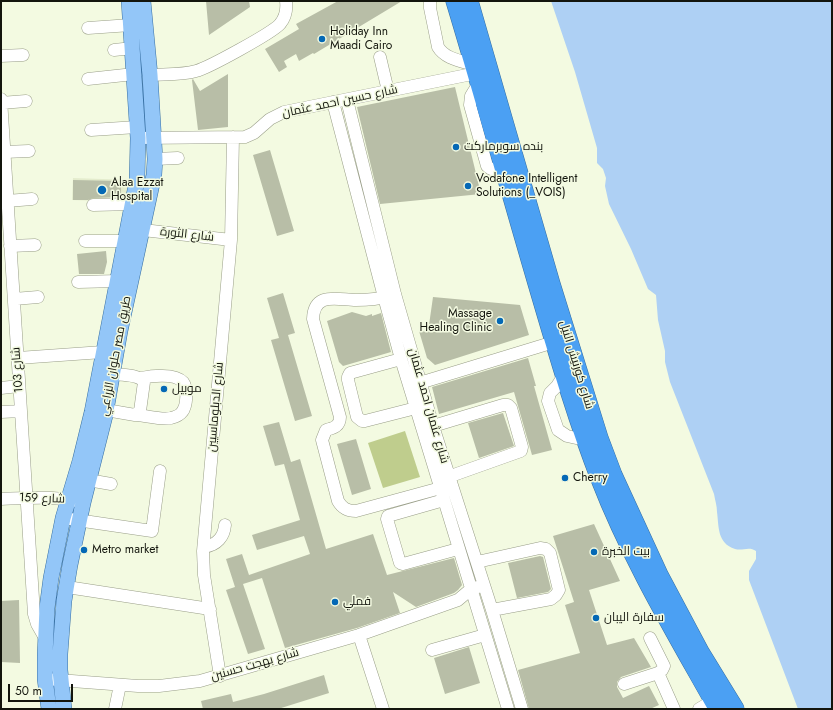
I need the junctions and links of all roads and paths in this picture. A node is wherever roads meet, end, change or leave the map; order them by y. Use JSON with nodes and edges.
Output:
{"nodes":[{"id":1,"x":129,"y":1,"type":"edge"},
{"id":2,"x":143,"y":1,"type":"edge"},
{"id":3,"x":286,"y":1,"type":"edge"},
{"id":4,"x":430,"y":1,"type":"edge"},
{"id":5,"x":455,"y":1,"type":"edge"},
{"id":6,"x":469,"y":1,"type":"edge"},
{"id":7,"x":131,"y":25,"type":"junction"},
{"id":8,"x":88,"y":28,"type":"dead end"},
{"id":9,"x":132,"y":48,"type":"junction"},
{"id":10,"x":114,"y":50,"type":"dead end"},
{"id":11,"x":23,"y":55,"type":"dead end"},
{"id":12,"x":1,"y":56,"type":"edge"},
{"id":13,"x":380,"y":57,"type":"dead end"},
{"id":14,"x":134,"y":74,"type":"junction"},
{"id":15,"x":477,"y":74,"type":"junction"},
{"id":16,"x":150,"y":75,"type":"junction"},
{"id":17,"x":88,"y":79,"type":"dead end"},
{"id":18,"x":388,"y":91,"type":"junction"},
{"id":19,"x":1,"y":99,"type":"edge"},
{"id":20,"x":346,"y":100,"type":"junction"},
{"id":21,"x":26,"y":101,"type":"dead end"},
{"id":22,"x":333,"y":102,"type":"junction"},
{"id":23,"x":1,"y":103,"type":"edge"},
{"id":24,"x":92,"y":130,"type":"dead end"},
{"id":25,"x":137,"y":132,"type":"junction"},
{"id":26,"x":2,"y":134,"type":"edge"},
{"id":27,"x":233,"y":137,"type":"junction"},
{"id":28,"x":154,"y":138,"type":"junction"},
{"id":29,"x":29,"y":151,"type":"dead end"},
{"id":30,"x":4,"y":152,"type":"junction"},
{"id":31,"x":155,"y":158,"type":"junction"},
{"id":32,"x":178,"y":158,"type":"dead end"},
{"id":33,"x":4,"y":184,"type":"edge"},
{"id":34,"x":32,"y":199,"type":"dead end"},
{"id":35,"x":7,"y":201,"type":"junction"},
{"id":36,"x":372,"y":201,"type":"junction"},
{"id":37,"x":359,"y":203,"type":"junction"},
{"id":38,"x":93,"y":204,"type":"dead end"},
{"id":39,"x":133,"y":204,"type":"junction"},
{"id":40,"x":142,"y":230,"type":"junction"},
{"id":41,"x":5,"y":233,"type":"edge"},
{"id":42,"x":126,"y":240,"type":"junction"},
{"id":43,"x":231,"y":240,"type":"junction"},
{"id":44,"x":85,"y":241,"type":"dead end"},
{"id":45,"x":35,"y":245,"type":"dead end"},
{"id":46,"x":10,"y":246,"type":"junction"},
{"id":47,"x":7,"y":281,"type":"edge"},
{"id":48,"x":118,"y":281,"type":"junction"},
{"id":49,"x":78,"y":282,"type":"dead end"},
{"id":50,"x":390,"y":296,"type":"junction"},
{"id":51,"x":38,"y":297,"type":"dead end"},
{"id":52,"x":14,"y":299,"type":"junction"},
{"id":53,"x":554,"y":342,"type":"junction"},
{"id":54,"x":103,"y":352,"type":"junction"},
{"id":55,"x":18,"y":358,"type":"junction"},
{"id":56,"x":401,"y":359,"type":"junction"},
{"id":57,"x":112,"y":374,"type":"junction"},
{"id":58,"x":141,"y":378,"type":"junction"},
{"id":59,"x":415,"y":385,"type":"junction"},
{"id":60,"x":19,"y":386,"type":"junction"},
{"id":61,"x":1,"y":388,"type":"edge"},
{"id":62,"x":416,"y":408,"type":"junction"},
{"id":63,"x":106,"y":410,"type":"junction"},
{"id":64,"x":21,"y":411,"type":"junction"},
{"id":65,"x":1,"y":412,"type":"edge"},
{"id":66,"x":137,"y":415,"type":"junction"},
{"id":67,"x":433,"y":426,"type":"junction"},
{"id":68,"x":160,"y":471,"type":"dead end"},
{"id":69,"x":88,"y":480,"type":"junction"},
{"id":70,"x":447,"y":483,"type":"junction"},
{"id":71,"x":111,"y":484,"type":"dead end"},
{"id":72,"x":27,"y":498,"type":"junction"},
{"id":73,"x":1,"y":499,"type":"edge"},
{"id":74,"x":68,"y":500,"type":"junction"},
{"id":75,"x":444,"y":500,"type":"junction"},
{"id":76,"x":83,"y":503,"type":"junction"},
{"id":77,"x":63,"y":518,"type":"junction"},
{"id":78,"x":79,"y":521,"type":"junction"},
{"id":79,"x":225,"y":525,"type":"dead end"},
{"id":80,"x":204,"y":547,"type":"junction"},
{"id":81,"x":458,"y":549,"type":"junction"},
{"id":82,"x":477,"y":562,"type":"junction"},
{"id":83,"x":484,"y":584,"type":"junction"},
{"id":84,"x":67,"y":587,"type":"junction"},
{"id":85,"x":471,"y":589,"type":"junction"},
{"id":86,"x":458,"y":600,"type":"junction"},
{"id":87,"x":491,"y":605,"type":"junction"},
{"id":88,"x":476,"y":606,"type":"junction"},
{"id":89,"x":210,"y":609,"type":"junction"},
{"id":90,"x":359,"y":635,"type":"junction"},
{"id":91,"x":485,"y":635,"type":"junction"},
{"id":92,"x":45,"y":638,"type":"junction"},
{"id":93,"x":650,"y":638,"type":"dead end"},
{"id":94,"x":432,"y":650,"type":"dead end"},
{"id":95,"x":658,"y":674,"type":"junction"},
{"id":96,"x":220,"y":676,"type":"junction"},
{"id":97,"x":45,"y":679,"type":"junction"},
{"id":98,"x":61,"y":680,"type":"junction"},
{"id":99,"x":624,"y":684,"type":"dead end"},
{"id":100,"x":120,"y":685,"type":"junction"},
{"id":101,"x":721,"y":705,"type":"edge"},
{"id":102,"x":49,"y":709,"type":"edge"},
{"id":103,"x":64,"y":709,"type":"edge"},
{"id":104,"x":115,"y":709,"type":"edge"},
{"id":105,"x":383,"y":709,"type":"edge"},
{"id":106,"x":508,"y":709,"type":"edge"},
{"id":107,"x":522,"y":709,"type":"edge"},
{"id":108,"x":674,"y":709,"type":"edge"}],
"edges":[{"from":1,"to":7,"type":"main road","name":"طريق مصر حلوان الزراعي"},
{"from":2,"to":16,"type":"main road","name":"طريق مصر حلوان الزراعي"},
{"from":3,"to":16,"type":"street"},
{"from":4,"to":15,"type":"street"},
{"from":5,"to":15,"type":"highway","name":"شارع كورنيش النيل"},
{"from":6,"to":101,"type":"highway","name":"شارع كورنيش النيل"},
{"from":7,"to":8,"type":"street"},
{"from":7,"to":9,"type":"main road","name":"طريق مصر حلوان الزراعي"},
{"from":9,"to":10,"type":"street"},
{"from":9,"to":14,"type":"main road","name":"طريق مصر حلوان الزراعي"},
{"from":11,"to":12,"type":"street"},
{"from":13,"to":18,"type":"street"},
{"from":14,"to":17,"type":"street"},
{"from":14,"to":25,"type":"main road","name":"طريق مصر حلوان الزراعي"},
{"from":15,"to":18,"type":"street","name":"شارع حسين احمد عثمان"},
{"from":15,"to":53,"type":"highway","name":"شارع كورنيش النيل"},
{"from":16,"to":28,"type":"main road","name":"طريق مصر حلوان الزراعي"},
{"from":18,"to":20,"type":"street","name":"شارع حسين احمد عثمان"},
{"from":19,"to":23,"type":"street","name":"شارع 103"},
{"from":20,"to":22,"type":"street","name":"شارع حسين احمد عثمان"},
{"from":20,"to":36,"type":"street","name":"شارع عثمان احمد عثمان"},
{"from":21,"to":23,"type":"street"},
{"from":22,"to":27,"type":"street","name":"شارع حسين احمد عثمان"},
{"from":22,"to":37,"type":"street","name":"شارع عثمان احمد عثمان"},
{"from":23,"to":26,"type":"street","name":"شارع 103"},
{"from":24,"to":25,"type":"street","name":"شارع حسين احمد عثمان"},
{"from":25,"to":28,"type":"street","name":"شارع حسين احمد عثمان"},
{"from":25,"to":39,"type":"main road","name":"طريق مصر حلوان الزراعي"},
{"from":26,"to":30,"type":"street","name":"شارع 103"},
{"from":27,"to":28,"type":"street","name":"شارع حسين احمد عثمان"},
{"from":27,"to":43,"type":"street","name":"شارع الدبلوماسيين"},
{"from":28,"to":31,"type":"main road","name":"طريق مصر حلوان الزراعي"},
{"from":29,"to":30,"type":"street"},
{"from":30,"to":33,"type":"street","name":"شارع 103"},
{"from":31,"to":32,"type":"street"},
{"from":31,"to":40,"type":"main road","name":"طريق مصر حلوان الزراعي"},
{"from":33,"to":35,"type":"street","name":"شارع 103"},
{"from":34,"to":35,"type":"street"},
{"from":35,"to":41,"type":"street","name":"شارع 103"},
{"from":36,"to":37,"type":"street"},
{"from":36,"to":50,"type":"street","name":"شارع عثمان احمد عثمان"},
{"from":37,"to":50,"type":"street","name":"شارع عثمان احمد عثمان"},
{"from":38,"to":39,"type":"street"},
{"from":39,"to":42,"type":"main road","name":"طريق مصر حلوان الزراعي"},
{"from":40,"to":43,"type":"street","name":"شارع الثورة"},
{"from":40,"to":57,"type":"main road","name":"طريق مصر حلوان الزراعي"},
{"from":41,"to":46,"type":"street","name":"شارع 103"},
{"from":42,"to":44,"type":"street"},
{"from":42,"to":48,"type":"main road","name":"طريق مصر حلوان الزراعي"},
{"from":43,"to":80,"type":"street","name":"شارع الدبلوماسيين"},
{"from":45,"to":46,"type":"street"},
{"from":46,"to":47,"type":"street","name":"شارع 103"},
{"from":47,"to":52,"type":"street","name":"شارع 103"},
{"from":48,"to":49,"type":"street"},
{"from":48,"to":54,"type":"main road","name":"طريق مصر حلوان الزراعي"},
{"from":50,"to":56,"type":"street","name":"شارع عثمان احمد عثمان"},
{"from":50,"to":59,"type":"street","name":"شارع عثمان احمد عثمان"},
{"from":50,"to":70,"type":"street"},
{"from":51,"to":52,"type":"street"},
{"from":52,"to":55,"type":"street","name":"شارع 103"},
{"from":53,"to":59,"type":"street"},
{"from":53,"to":101,"type":"highway","name":"شارع كورنيش النيل"},
{"from":54,"to":55,"type":"street"},
{"from":54,"to":74,"type":"main road","name":"طريق مصر حلوان الزراعي"},
{"from":55,"to":60,"type":"street","name":"شارع 103"},
{"from":56,"to":59,"type":"street","name":"شارع عثمان احمد عثمان"},
{"from":56,"to":62,"type":"street"},
{"from":57,"to":58,"type":"street"},
{"from":57,"to":63,"type":"main road","name":"طريق مصر حلوان الزراعي"},
{"from":58,"to":66,"type":"street"},
{"from":58,"to":66,"type":"street"},
{"from":59,"to":62,"type":"street","name":"شارع عثمان احمد عثمان"},
{"from":59,"to":67,"type":"street","name":"شارع عثمان احمد عثمان"},
{"from":60,"to":61,"type":"street"},
{"from":60,"to":64,"type":"street","name":"شارع 103"},
{"from":62,"to":70,"type":"street","name":"شارع عثمان احمد عثمان"},
{"from":63,"to":66,"type":"street"},
{"from":63,"to":69,"type":"main road","name":"طريق مصر حلوان الزراعي"},
{"from":64,"to":65,"type":"street"},
{"from":64,"to":72,"type":"street","name":"شارع 103"},
{"from":67,"to":70,"type":"street","name":"شارع عثمان احمد عثمان"},
{"from":67,"to":70,"type":"street"},
{"from":68,"to":78,"type":"street"},
{"from":69,"to":71,"type":"street"},
{"from":69,"to":76,"type":"main road","name":"طريق مصر حلوان الزراعي"},
{"from":70,"to":75,"type":"street","name":"شارع عثمان احمد عثمان"},
{"from":70,"to":82,"type":"street","name":"شارع عثمان احمد عثمان"},
{"from":72,"to":73,"type":"street","name":"شارع 159"},
{"from":72,"to":74,"type":"street","name":"شارع 159"},
{"from":72,"to":92,"type":"street","name":"شارع 103"},
{"from":74,"to":76,"type":"street","name":"شارع 159"},
{"from":74,"to":77,"type":"main road","name":"طريق مصر حلوان الزراعي"},
{"from":75,"to":81,"type":"street","name":"شارع عثمان احمد عثمان"},
{"from":75,"to":81,"type":"street"},
{"from":76,"to":78,"type":"main road","name":"طريق مصر حلوان الزراعي"},
{"from":77,"to":78,"type":"street"},
{"from":77,"to":92,"type":"main road","name":"طريق مصر حلوان الزراعي"},
{"from":78,"to":84,"type":"main road","name":"طريق مصر حلوان الزراعي"},
{"from":79,"to":80,"type":"street"},
{"from":80,"to":89,"type":"street","name":"شارع الدبلوماسيين"},
{"from":81,"to":85,"type":"street","name":"شارع عثمان احمد عثمان"},
{"from":82,"to":83,"type":"street","name":"شارع عثمان احمد عثمان"},
{"from":82,"to":87,"type":"street"},
{"from":83,"to":85,"type":"street","name":"شارع بهجت حسنين"},
{"from":83,"to":87,"type":"street","name":"شارع عثمان احمد عثمان"},
{"from":84,"to":89,"type":"street"},
{"from":84,"to":98,"type":"main road","name":"طريق مصر حلوان الزراعي"},
{"from":85,"to":86,"type":"street","name":"شارع بهجت حسنين"},
{"from":85,"to":88,"type":"street","name":"شارع عثمان احمد عثمان"},
{"from":86,"to":88,"type":"street"},
{"from":86,"to":90,"type":"street","name":"شارع بهجت حسنين"},
{"from":87,"to":88,"type":"street"},
{"from":87,"to":107,"type":"street","name":"شارع عثمان احمد عثمان"},
{"from":88,"to":91,"type":"street","name":"شارع عثمان احمد عثمان"},
{"from":89,"to":96,"type":"street","name":"شارع الدبلوماسيين"},
{"from":90,"to":96,"type":"street","name":"شارع بهجت حسنين"},
{"from":90,"to":105,"type":"street"},
{"from":91,"to":94,"type":"street"},
{"from":91,"to":106,"type":"street","name":"شارع عثمان احمد عثمان"},
{"from":92,"to":97,"type":"main road","name":"طريق مصر حلوان الزراعي"},
{"from":93,"to":95,"type":"street"},
{"from":95,"to":99,"type":"street"},
{"from":95,"to":108,"type":"street"},
{"from":96,"to":100,"type":"street","name":"شارع بهجت حسنين"},
{"from":97,"to":98,"type":"street","name":"شارع بهجت حسنين"},
{"from":97,"to":102,"type":"main road","name":"طريق مصر حلوان الزراعي"},
{"from":98,"to":100,"type":"street","name":"شارع بهجت حسنين"},
{"from":98,"to":103,"type":"main road","name":"طريق مصر حلوان الزراعي"},
{"from":100,"to":104,"type":"street"}]}
